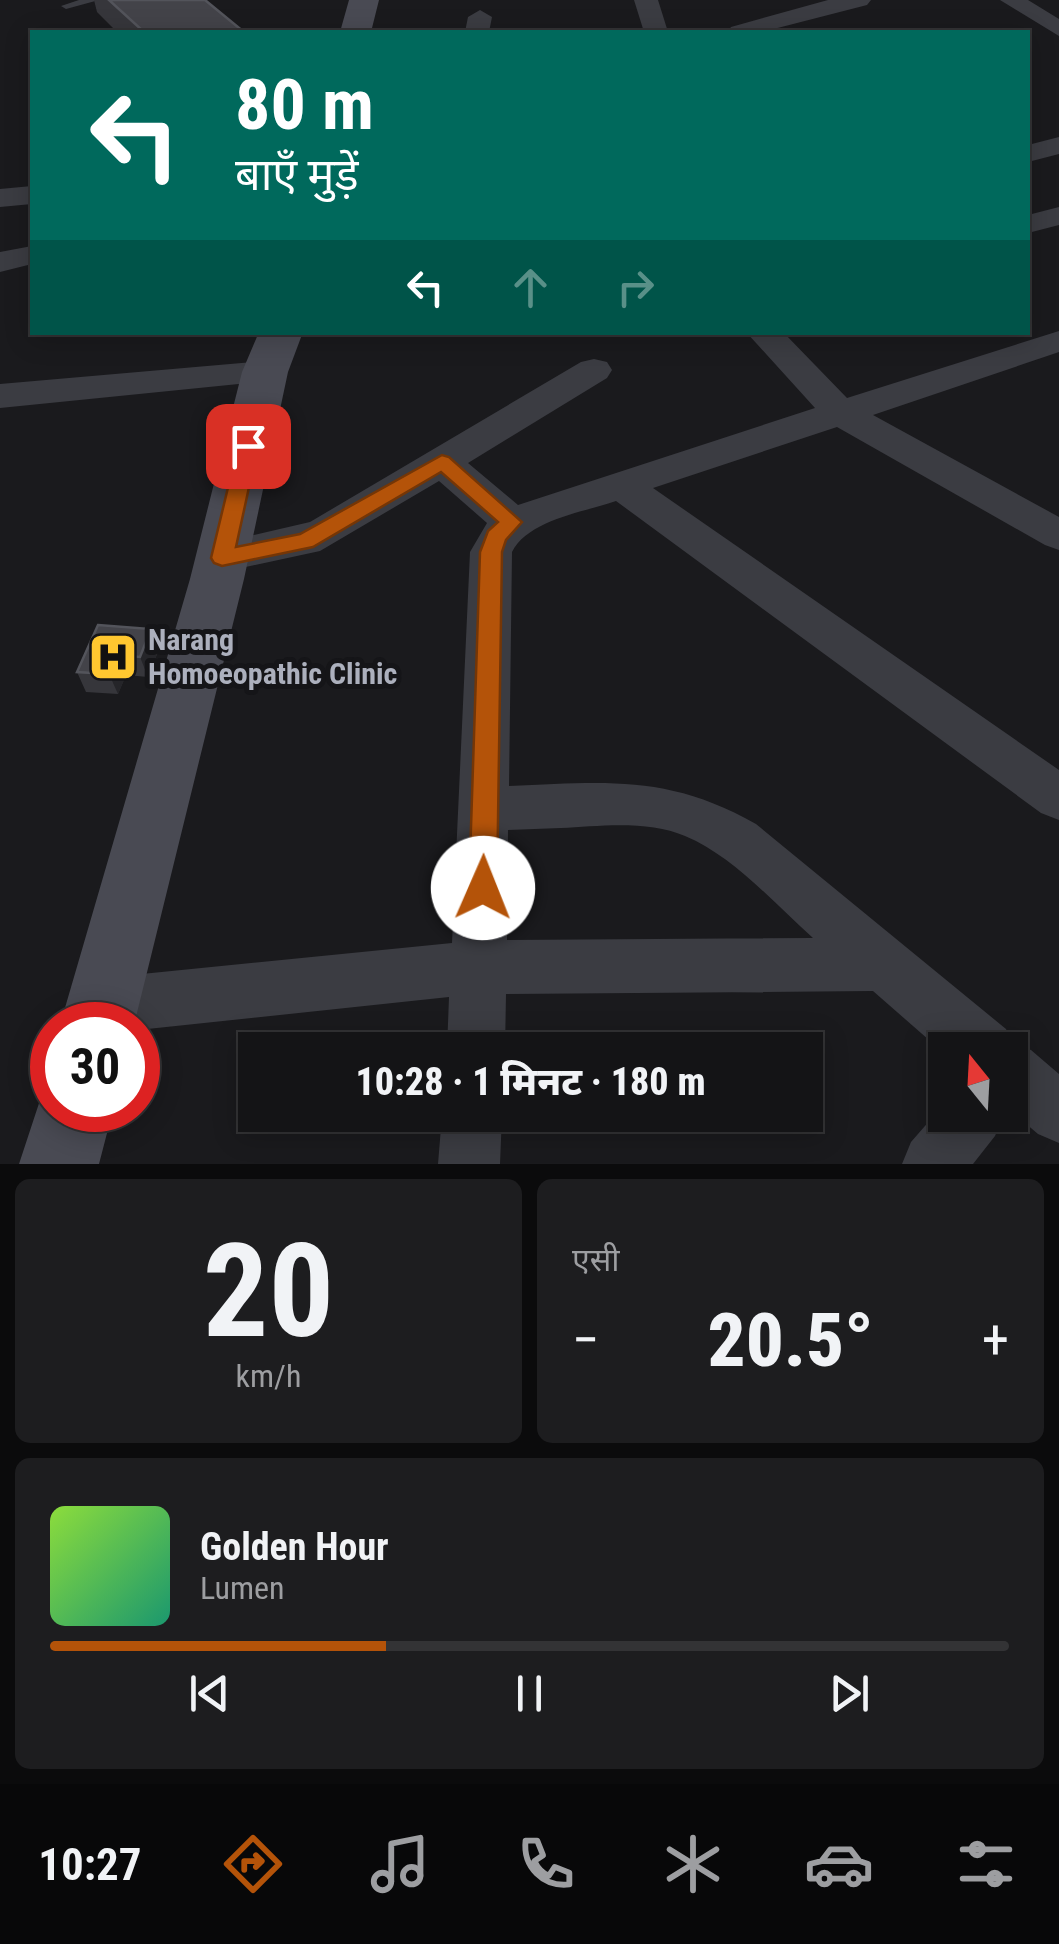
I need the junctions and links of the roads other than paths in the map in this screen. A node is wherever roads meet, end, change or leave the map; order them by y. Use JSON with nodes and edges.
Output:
{"nodes":[{"id":1,"x":94,"y":0,"type":"edge"},
{"id":2,"x":364,"y":0,"type":"edge"},
{"id":3,"x":646,"y":0,"type":"edge"},
{"id":4,"x":766,"y":0,"type":"edge"},
{"id":5,"x":859,"y":0,"type":"edge"},
{"id":6,"x":1012,"y":0,"type":"edge"},
{"id":7,"x":66,"y":6,"type":"dead end"},
{"id":8,"x":789,"y":16,"type":"junction"},
{"id":9,"x":1058,"y":29,"type":"edge"},
{"id":10,"x":356,"y":30,"type":"edge"},
{"id":11,"x":655,"y":30,"type":"edge"},
{"id":12,"x":746,"y":30,"type":"edge"},
{"id":13,"x":814,"y":30,"type":"edge"},
{"id":14,"x":1030,"y":35,"type":"edge"},
{"id":15,"x":30,"y":196,"type":"edge"},
{"id":16,"x":0,"y":198,"type":"edge"},
{"id":17,"x":1059,"y":216,"type":"edge"},
{"id":18,"x":1030,"y":223,"type":"edge"},
{"id":19,"x":30,"y":255,"type":"edge"},
{"id":20,"x":0,"y":262,"type":"edge"},
{"id":21,"x":767,"y":335,"type":"edge"},
{"id":22,"x":1059,"y":341,"type":"edge"},
{"id":23,"x":273,"y":352,"type":"edge"},
{"id":24,"x":594,"y":370,"type":"dead end"},
{"id":25,"x":0,"y":396,"type":"edge"},
{"id":26,"x":839,"y":412,"type":"junction"},
{"id":27,"x":442,"y":462,"type":"junction"},
{"id":28,"x":622,"y":486,"type":"junction"},
{"id":29,"x":512,"y":522,"type":"junction"},
{"id":30,"x":1055,"y":530,"type":"edge"},
{"id":31,"x":222,"y":558,"type":"junction"},
{"id":32,"x":1059,"y":798,"type":"edge"},
{"id":33,"x":485,"y":809,"type":"junction"},
{"id":34,"x":886,"y":964,"type":"junction"},
{"id":35,"x":481,"y":967,"type":"junction"},
{"id":36,"x":104,"y":1002,"type":"edge"},
{"id":37,"x":160,"y":1008,"type":"edge"},
{"id":38,"x":477,"y":1032,"type":"edge"},
{"id":39,"x":964,"y":1032,"type":"edge"},
{"id":40,"x":1028,"y":1087,"type":"edge"},
{"id":41,"x":1059,"y":1113,"type":"edge"},
{"id":42,"x":68,"y":1132,"type":"edge"},
{"id":43,"x":471,"y":1132,"type":"edge"},
{"id":44,"x":960,"y":1132,"type":"edge"},
{"id":45,"x":59,"y":1164,"type":"edge"},
{"id":46,"x":469,"y":1164,"type":"edge"},
{"id":47,"x":933,"y":1164,"type":"edge"}],
"edges":[{"from":1,"to":7,"type":"lane"},
{"from":2,"to":10,"type":"main road"},
{"from":3,"to":11,"type":"street"},
{"from":4,"to":8,"type":"street"},
{"from":5,"to":8,"type":"street"},
{"from":6,"to":9,"type":"street"},
{"from":8,"to":12,"type":"street"},
{"from":8,"to":13,"type":"street"},
{"from":9,"to":14,"type":"street"},
{"from":15,"to":16,"type":"street"},
{"from":17,"to":18,"type":"street"},
{"from":19,"to":20,"type":"street"},
{"from":21,"to":26,"type":"street"},
{"from":22,"to":26,"type":"street"},
{"from":23,"to":25,"type":"street"},
{"from":23,"to":31,"type":"main road"},
{"from":24,"to":27,"type":"street"},
{"from":26,"to":28,"type":"street"},
{"from":26,"to":30,"type":"street"},
{"from":27,"to":29,"type":"street"},
{"from":27,"to":31,"type":"street"},
{"from":28,"to":29,"type":"street"},
{"from":28,"to":32,"type":"street"},
{"from":29,"to":33,"type":"street"},
{"from":31,"to":36,"type":"main road"},
{"from":33,"to":34,"type":"street"},
{"from":33,"to":35,"type":"street"},
{"from":34,"to":35,"type":"street"},
{"from":34,"to":39,"type":"street"},
{"from":35,"to":37,"type":"street"},
{"from":35,"to":38,"type":"street"},
{"from":40,"to":41,"type":"street"},
{"from":42,"to":45,"type":"main road"},
{"from":43,"to":46,"type":"street"},
{"from":44,"to":47,"type":"street"}]}
